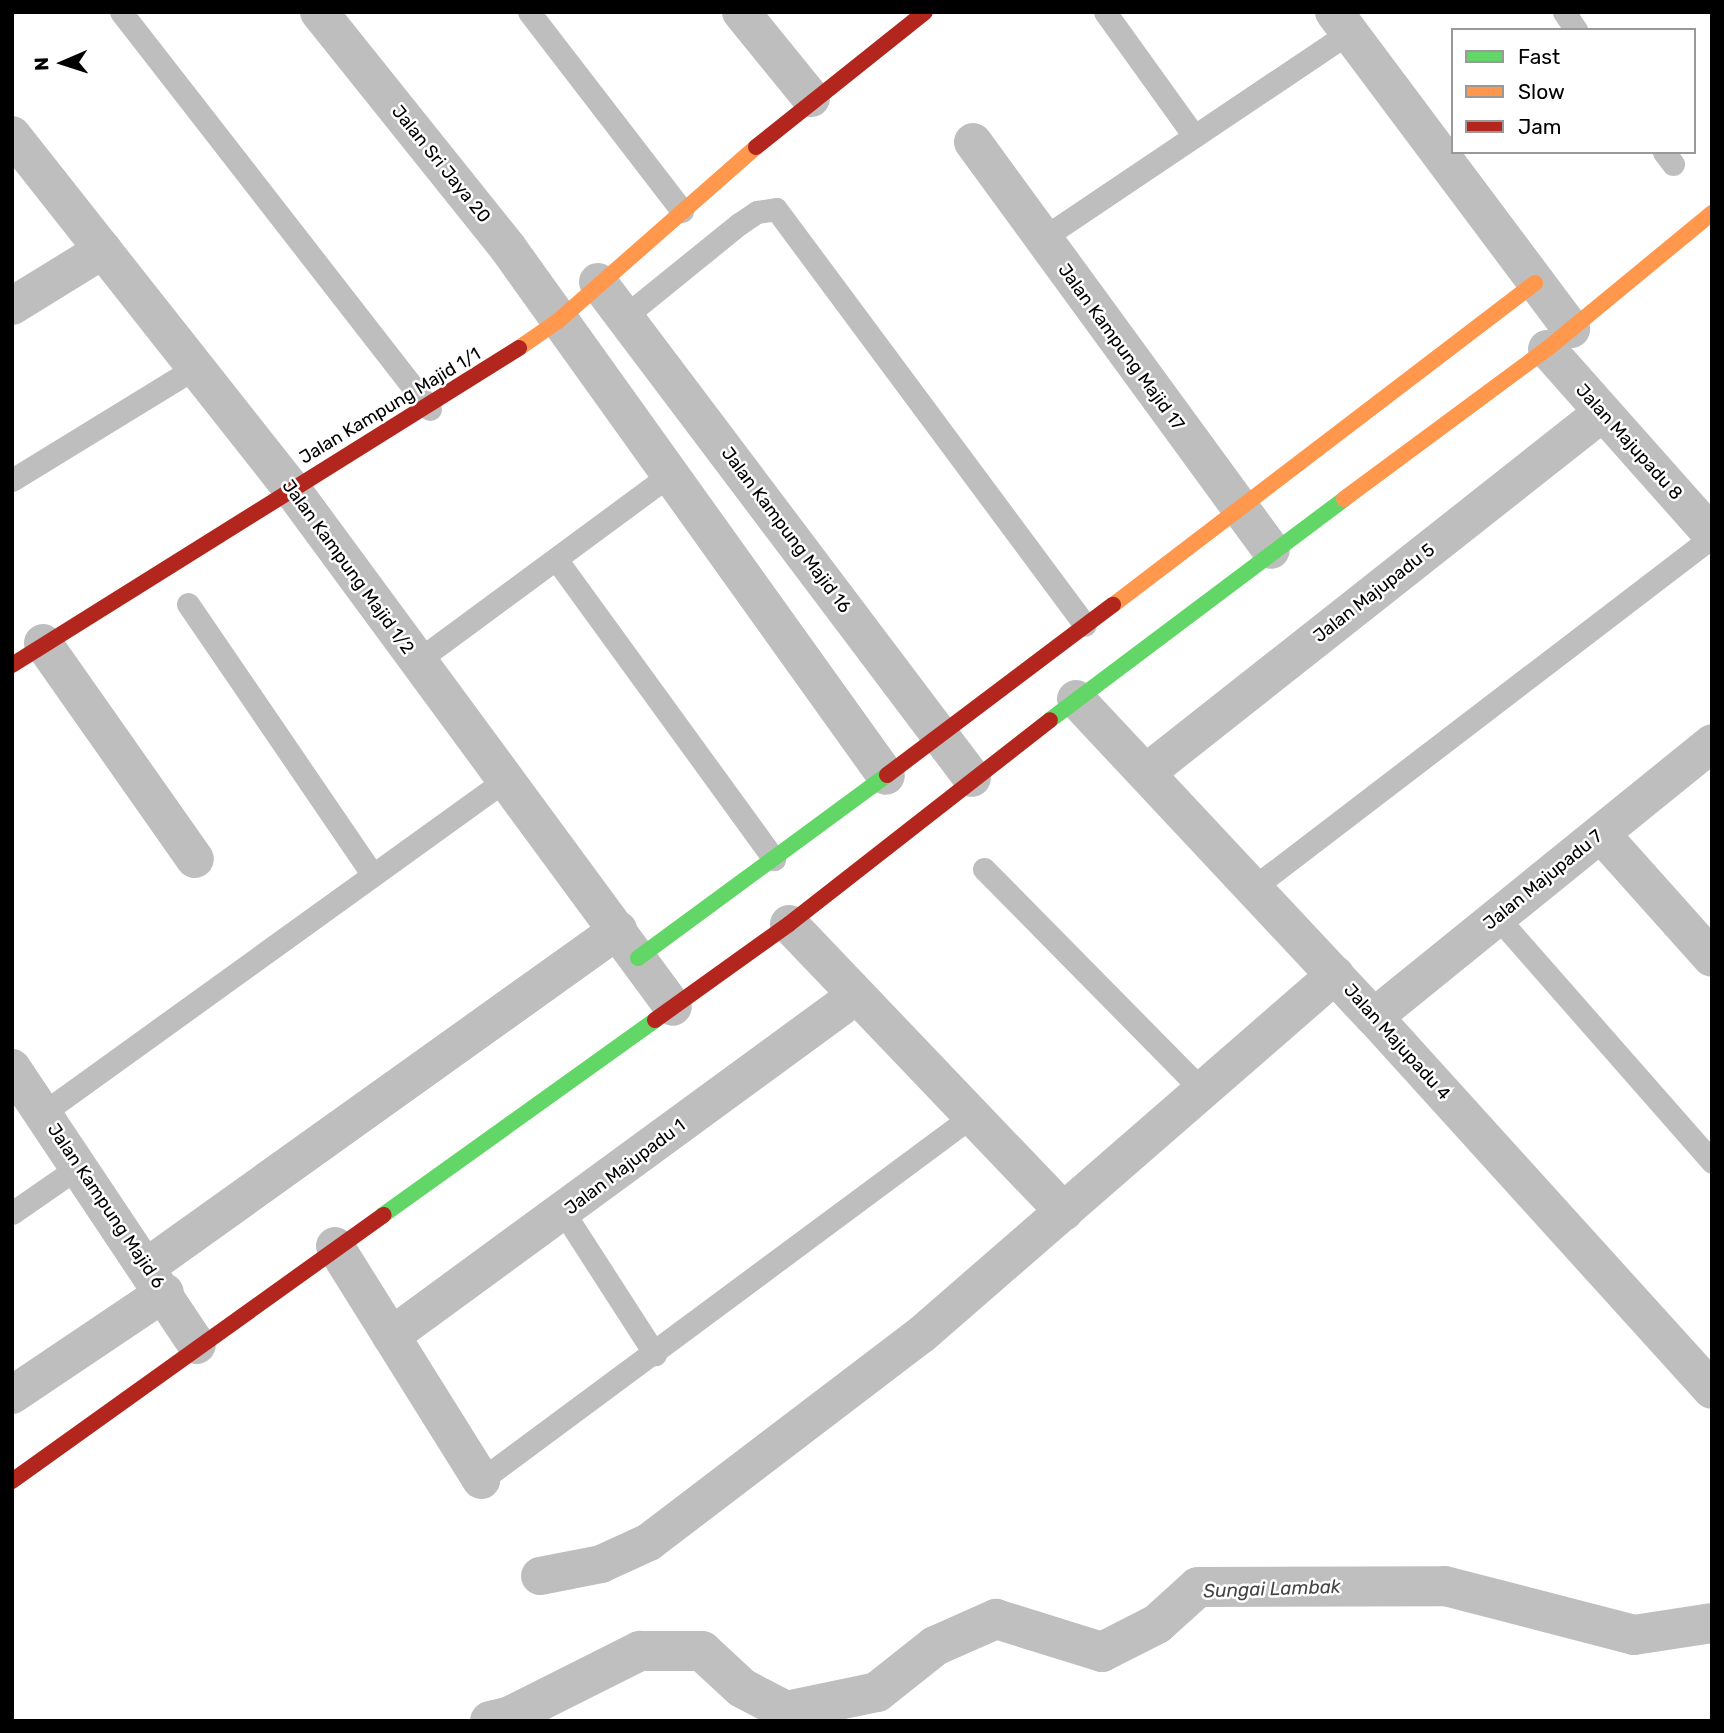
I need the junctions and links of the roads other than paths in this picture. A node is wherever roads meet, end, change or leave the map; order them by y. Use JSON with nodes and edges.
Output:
{"nodes":[{"id":1,"x":121,"y":12,"type":"edge"},
{"id":2,"x":319,"y":12,"type":"edge"},
{"id":3,"x":530,"y":12,"type":"edge"},
{"id":4,"x":741,"y":12,"type":"edge"},
{"id":5,"x":925,"y":12,"type":"edge"},
{"id":6,"x":1105,"y":12,"type":"edge"},
{"id":7,"x":1563,"y":12,"type":"edge"},
{"id":8,"x":1341,"y":22,"type":"edge"},
{"id":9,"x":1575,"y":28,"type":"edge"},
{"id":10,"x":811,"y":98,"type":"junction"},
{"id":11,"x":12,"y":135,"type":"edge"},
{"id":12,"x":1194,"y":136,"type":"junction"},
{"id":13,"x":973,"y":142,"type":"dead end"},
{"id":14,"x":682,"y":211,"type":"junction"},
{"id":15,"x":1708,"y":224,"type":"edge"},
{"id":16,"x":1043,"y":238,"type":"junction"},
{"id":17,"x":103,"y":250,"type":"junction"},
{"id":18,"x":598,"y":282,"type":"junction"},
{"id":19,"x":1535,"y":283,"type":"junction"},
{"id":20,"x":12,"y":306,"type":"edge"},
{"id":21,"x":624,"y":317,"type":"junction"},
{"id":22,"x":558,"y":321,"type":"junction"},
{"id":23,"x":1559,"y":339,"type":"junction"},
{"id":24,"x":195,"y":368,"type":"junction"},
{"id":25,"x":429,"y":409,"type":"junction"},
{"id":26,"x":1602,"y":413,"type":"junction"},
{"id":27,"x":671,"y":474,"type":"junction"},
{"id":28,"x":12,"y":480,"type":"edge"},
{"id":29,"x":290,"y":488,"type":"junction"},
{"id":30,"x":1236,"y":508,"type":"junction"},
{"id":31,"x":1712,"y":536,"type":"edge"},
{"id":32,"x":1271,"y":550,"type":"junction"},
{"id":33,"x":556,"y":559,"type":"junction"},
{"id":34,"x":188,"y":604,"type":"dead end"},
{"id":35,"x":1086,"y":625,"type":"junction"},
{"id":36,"x":43,"y":643,"type":"junction"},
{"id":37,"x":418,"y":661,"type":"junction"},
{"id":38,"x":12,"y":664,"type":"edge"},
{"id":39,"x":1076,"y":699,"type":"junction"},
{"id":40,"x":942,"y":735,"type":"junction"},
{"id":41,"x":1712,"y":743,"type":"edge"},
{"id":42,"x":1146,"y":773,"type":"junction"},
{"id":43,"x":886,"y":776,"type":"junction"},
{"id":44,"x":972,"y":778,"type":"junction"},
{"id":45,"x":505,"y":780,"type":"junction"},
{"id":46,"x":1601,"y":834,"type":"junction"},
{"id":47,"x":195,"y":859,"type":"dead end"},
{"id":48,"x":774,"y":859,"type":"junction"},
{"id":49,"x":984,"y":869,"type":"dead end"},
{"id":50,"x":373,"y":875,"type":"junction"},
{"id":51,"x":1253,"y":888,"type":"junction"},
{"id":52,"x":1497,"y":917,"type":"junction"},
{"id":53,"x":789,"y":924,"type":"junction"},
{"id":54,"x":628,"y":944,"type":"junction"},
{"id":55,"x":1712,"y":958,"type":"edge"},
{"id":56,"x":1335,"y":975,"type":"junction"},
{"id":57,"x":857,"y":995,"type":"junction"},
{"id":58,"x":673,"y":1007,"type":"junction"},
{"id":59,"x":1374,"y":1017,"type":"junction"},
{"id":60,"x":12,"y":1068,"type":"edge"},
{"id":61,"x":1204,"y":1092,"type":"junction"},
{"id":62,"x":43,"y":1113,"type":"junction"},
{"id":63,"x":972,"y":1116,"type":"junction"},
{"id":64,"x":1712,"y":1162,"type":"edge"},
{"id":65,"x":77,"y":1168,"type":"junction"},
{"id":66,"x":1064,"y":1212,"type":"junction"},
{"id":67,"x":12,"y":1213,"type":"edge"},
{"id":68,"x":564,"y":1213,"type":"junction"},
{"id":69,"x":335,"y":1246,"type":"junction"},
{"id":70,"x":157,"y":1279,"type":"junction"},
{"id":71,"x":391,"y":1336,"type":"junction"},
{"id":72,"x":197,"y":1345,"type":"junction"},
{"id":73,"x":655,"y":1354,"type":"junction"},
{"id":74,"x":1712,"y":1390,"type":"edge"},
{"id":75,"x":12,"y":1395,"type":"edge"},
{"id":76,"x":481,"y":1480,"type":"joint"},
{"id":77,"x":12,"y":1481,"type":"edge"},
{"id":78,"x":540,"y":1576,"type":"dead end"}],
"edges":[{"from":1,"to":25,"type":"lane"},
{"from":2,"to":22,"type":"street","name":"Jalan Sri Jaya 20"},
{"from":3,"to":14,"type":"lane"},
{"from":4,"to":10,"type":"street"},
{"from":5,"to":10,"type":"street","name":"Jalan Kampung Majid 1/1"},
{"from":6,"to":12,"type":"lane"},
{"from":7,"to":9,"type":"lane"},
{"from":8,"to":12,"type":"lane"},
{"from":8,"to":19,"type":"street","name":"Jalan Majupadu 8"},
{"from":10,"to":14,"type":"street","name":"Jalan Kampung Majid 1/1"},
{"from":11,"to":17,"type":"street","name":"Jalan Kampung Majid 1/2"},
{"from":12,"to":16,"type":"lane"},
{"from":13,"to":16,"type":"street","name":"Jalan Kampung Majid 17"},
{"from":14,"to":18,"type":"street","name":"Jalan Kampung Majid 1/1"},
{"from":15,"to":23,"type":"street"},
{"from":16,"to":30,"type":"street","name":"Jalan Kampung Majid 17"},
{"from":17,"to":20,"type":"street"},
{"from":17,"to":24,"type":"street","name":"Jalan Kampung Majid 1/2"},
{"from":18,"to":21,"type":"street","name":"Jalan Kampung Majid 16"},
{"from":18,"to":22,"type":"street","name":"Jalan Kampung Majid 1/1"},
{"from":19,"to":23,"type":"street","name":"Jalan Majupadu 8"},
{"from":19,"to":30,"type":"street"},
{"from":21,"to":35,"type":"lane"},
{"from":21,"to":40,"type":"street","name":"Jalan Kampung Majid 16"},
{"from":22,"to":25,"type":"street","name":"Jalan Kampung Majid 1/1"},
{"from":22,"to":27,"type":"street","name":"Jalan Sri Jaya 20"},
{"from":23,"to":26,"type":"street","name":"Jalan Majupadu 8"},
{"from":23,"to":32,"type":"street"},
{"from":24,"to":28,"type":"lane"},
{"from":24,"to":29,"type":"street","name":"Jalan Kampung Majid 1/2"},
{"from":25,"to":29,"type":"street","name":"Jalan Kampung Majid 1/1"},
{"from":26,"to":31,"type":"street","name":"Jalan Majupadu 8"},
{"from":26,"to":42,"type":"street","name":"Jalan Majupadu 5"},
{"from":27,"to":33,"type":"lane"},
{"from":27,"to":43,"type":"street","name":"Jalan Sri Jaya 20"},
{"from":29,"to":36,"type":"street","name":"Jalan Kampung Majid 1/1"},
{"from":29,"to":37,"type":"street","name":"Jalan Kampung Majid 1/2"},
{"from":30,"to":32,"type":"street","name":"Jalan Kampung Majid 17"},
{"from":30,"to":35,"type":"street"},
{"from":31,"to":51,"type":"lane"},
{"from":32,"to":39,"type":"street"},
{"from":33,"to":37,"type":"lane"},
{"from":33,"to":48,"type":"lane"},
{"from":34,"to":50,"type":"lane"},
{"from":35,"to":40,"type":"street"},
{"from":36,"to":38,"type":"street","name":"Jalan Kampung Majid 1/1"},
{"from":36,"to":47,"type":"street"},
{"from":37,"to":45,"type":"street","name":"Jalan Kampung Majid 1/2"},
{"from":39,"to":42,"type":"street","name":"Jalan Majupadu 4"},
{"from":39,"to":44,"type":"street"},
{"from":40,"to":43,"type":"street"},
{"from":40,"to":44,"type":"street","name":"Jalan Kampung Majid 16"},
{"from":41,"to":46,"type":"street","name":"Jalan Majupadu 7"},
{"from":42,"to":51,"type":"street","name":"Jalan Majupadu 4"},
{"from":43,"to":48,"type":"street"},
{"from":44,"to":53,"type":"street"},
{"from":45,"to":50,"type":"lane"},
{"from":45,"to":54,"type":"street","name":"Jalan Kampung Majid 1/2"},
{"from":46,"to":52,"type":"street","name":"Jalan Majupadu 7"},
{"from":46,"to":55,"type":"street"},
{"from":48,"to":54,"type":"street"},
{"from":49,"to":61,"type":"lane"},
{"from":50,"to":62,"type":"lane"},
{"from":51,"to":56,"type":"street","name":"Jalan Majupadu 4"},
{"from":52,"to":59,"type":"street","name":"Jalan Majupadu 7"},
{"from":52,"to":64,"type":"lane"},
{"from":53,"to":57,"type":"street"},
{"from":53,"to":58,"type":"street"},
{"from":54,"to":58,"type":"street","name":"Jalan Kampung Majid 1/2"},
{"from":54,"to":70,"type":"street"},
{"from":56,"to":59,"type":"street","name":"Jalan Majupadu 4"},
{"from":56,"to":61,"type":"street"},
{"from":57,"to":63,"type":"street"},
{"from":57,"to":68,"type":"street","name":"Jalan Majupadu 1"},
{"from":58,"to":69,"type":"street"},
{"from":59,"to":74,"type":"street","name":"Jalan Majupadu 4"},
{"from":60,"to":62,"type":"street","name":"Jalan Kampung Majid 6"},
{"from":61,"to":66,"type":"street"},
{"from":62,"to":65,"type":"street","name":"Jalan Kampung Majid 6"},
{"from":63,"to":66,"type":"street"},
{"from":63,"to":73,"type":"lane"},
{"from":65,"to":67,"type":"lane"},
{"from":65,"to":70,"type":"street","name":"Jalan Kampung Majid 6"},
{"from":66,"to":78,"type":"street"},
{"from":68,"to":71,"type":"street","name":"Jalan Majupadu 1"},
{"from":68,"to":73,"type":"lane"},
{"from":69,"to":71,"type":"street"},
{"from":69,"to":72,"type":"street"},
{"from":70,"to":72,"type":"street","name":"Jalan Kampung Majid 6"},
{"from":70,"to":75,"type":"street"},
{"from":71,"to":76,"type":"street"},
{"from":72,"to":77,"type":"street"},
{"from":73,"to":76,"type":"lane"}]}
